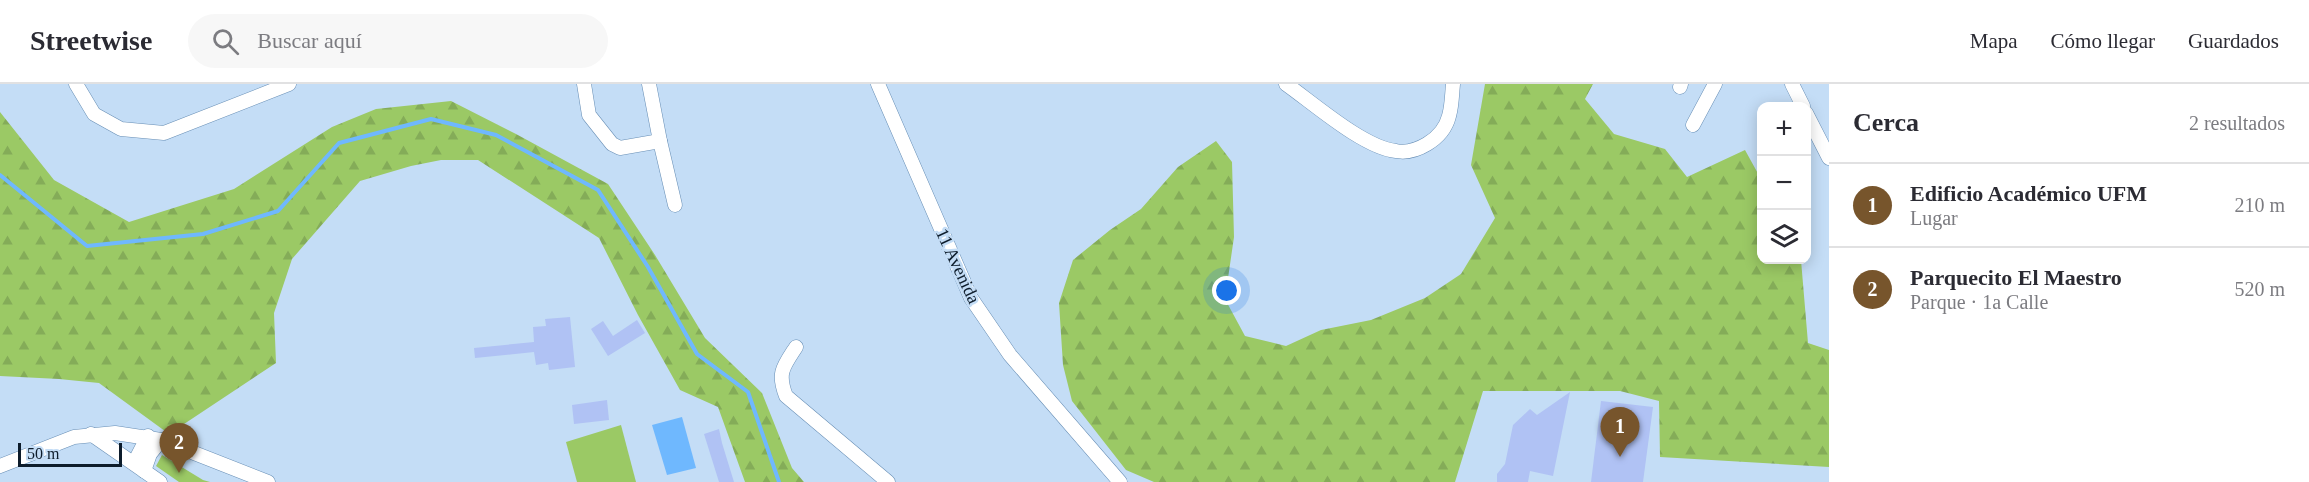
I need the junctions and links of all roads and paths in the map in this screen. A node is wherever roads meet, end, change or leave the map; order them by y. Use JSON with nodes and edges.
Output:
{"nodes":[{"id":1,"x":76,"y":84,"type":"edge"},
{"id":2,"x":289,"y":84,"type":"edge"},
{"id":3,"x":584,"y":84,"type":"edge"},
{"id":4,"x":649,"y":84,"type":"edge"},
{"id":5,"x":878,"y":84,"type":"edge"},
{"id":6,"x":1286,"y":84,"type":"edge"},
{"id":7,"x":1454,"y":84,"type":"edge"},
{"id":8,"x":1715,"y":84,"type":"edge"},
{"id":9,"x":1792,"y":84,"type":"edge"},
{"id":10,"x":1801,"y":102,"type":"edge"},
{"id":11,"x":1811,"y":123,"type":"edge"},
{"id":12,"x":1694,"y":125,"type":"dead end"},
{"id":13,"x":660,"y":141,"type":"junction"},
{"id":14,"x":1829,"y":158,"type":"edge"},
{"id":15,"x":675,"y":205,"type":"dead end"},
{"id":16,"x":796,"y":347,"type":"dead end"},
{"id":17,"x":91,"y":434,"type":"junction"},
{"id":18,"x":155,"y":438,"type":"junction"},
{"id":19,"x":3,"y":463,"type":"edge"},
{"id":20,"x":139,"y":467,"type":"junction"},
{"id":21,"x":160,"y":482,"type":"edge"},
{"id":22,"x":268,"y":482,"type":"edge"},
{"id":23,"x":888,"y":482,"type":"edge"},
{"id":24,"x":1120,"y":482,"type":"edge"}],
"edges":[{"from":1,"to":2,"type":"street"},
{"from":3,"to":13,"type":"street"},
{"from":4,"to":13,"type":"street"},
{"from":5,"to":24,"type":"street","name":"11 Avenida"},
{"from":6,"to":7,"type":"street"},
{"from":8,"to":12,"type":"street"},
{"from":9,"to":10,"type":"street"},
{"from":11,"to":14,"type":"street"},
{"from":13,"to":15,"type":"street"},
{"from":16,"to":23,"type":"street"},
{"from":17,"to":18,"type":"street"},
{"from":17,"to":19,"type":"street"},
{"from":17,"to":20,"type":"street"},
{"from":18,"to":20,"type":"street"},
{"from":18,"to":22,"type":"street"},
{"from":20,"to":21,"type":"street"}]}
